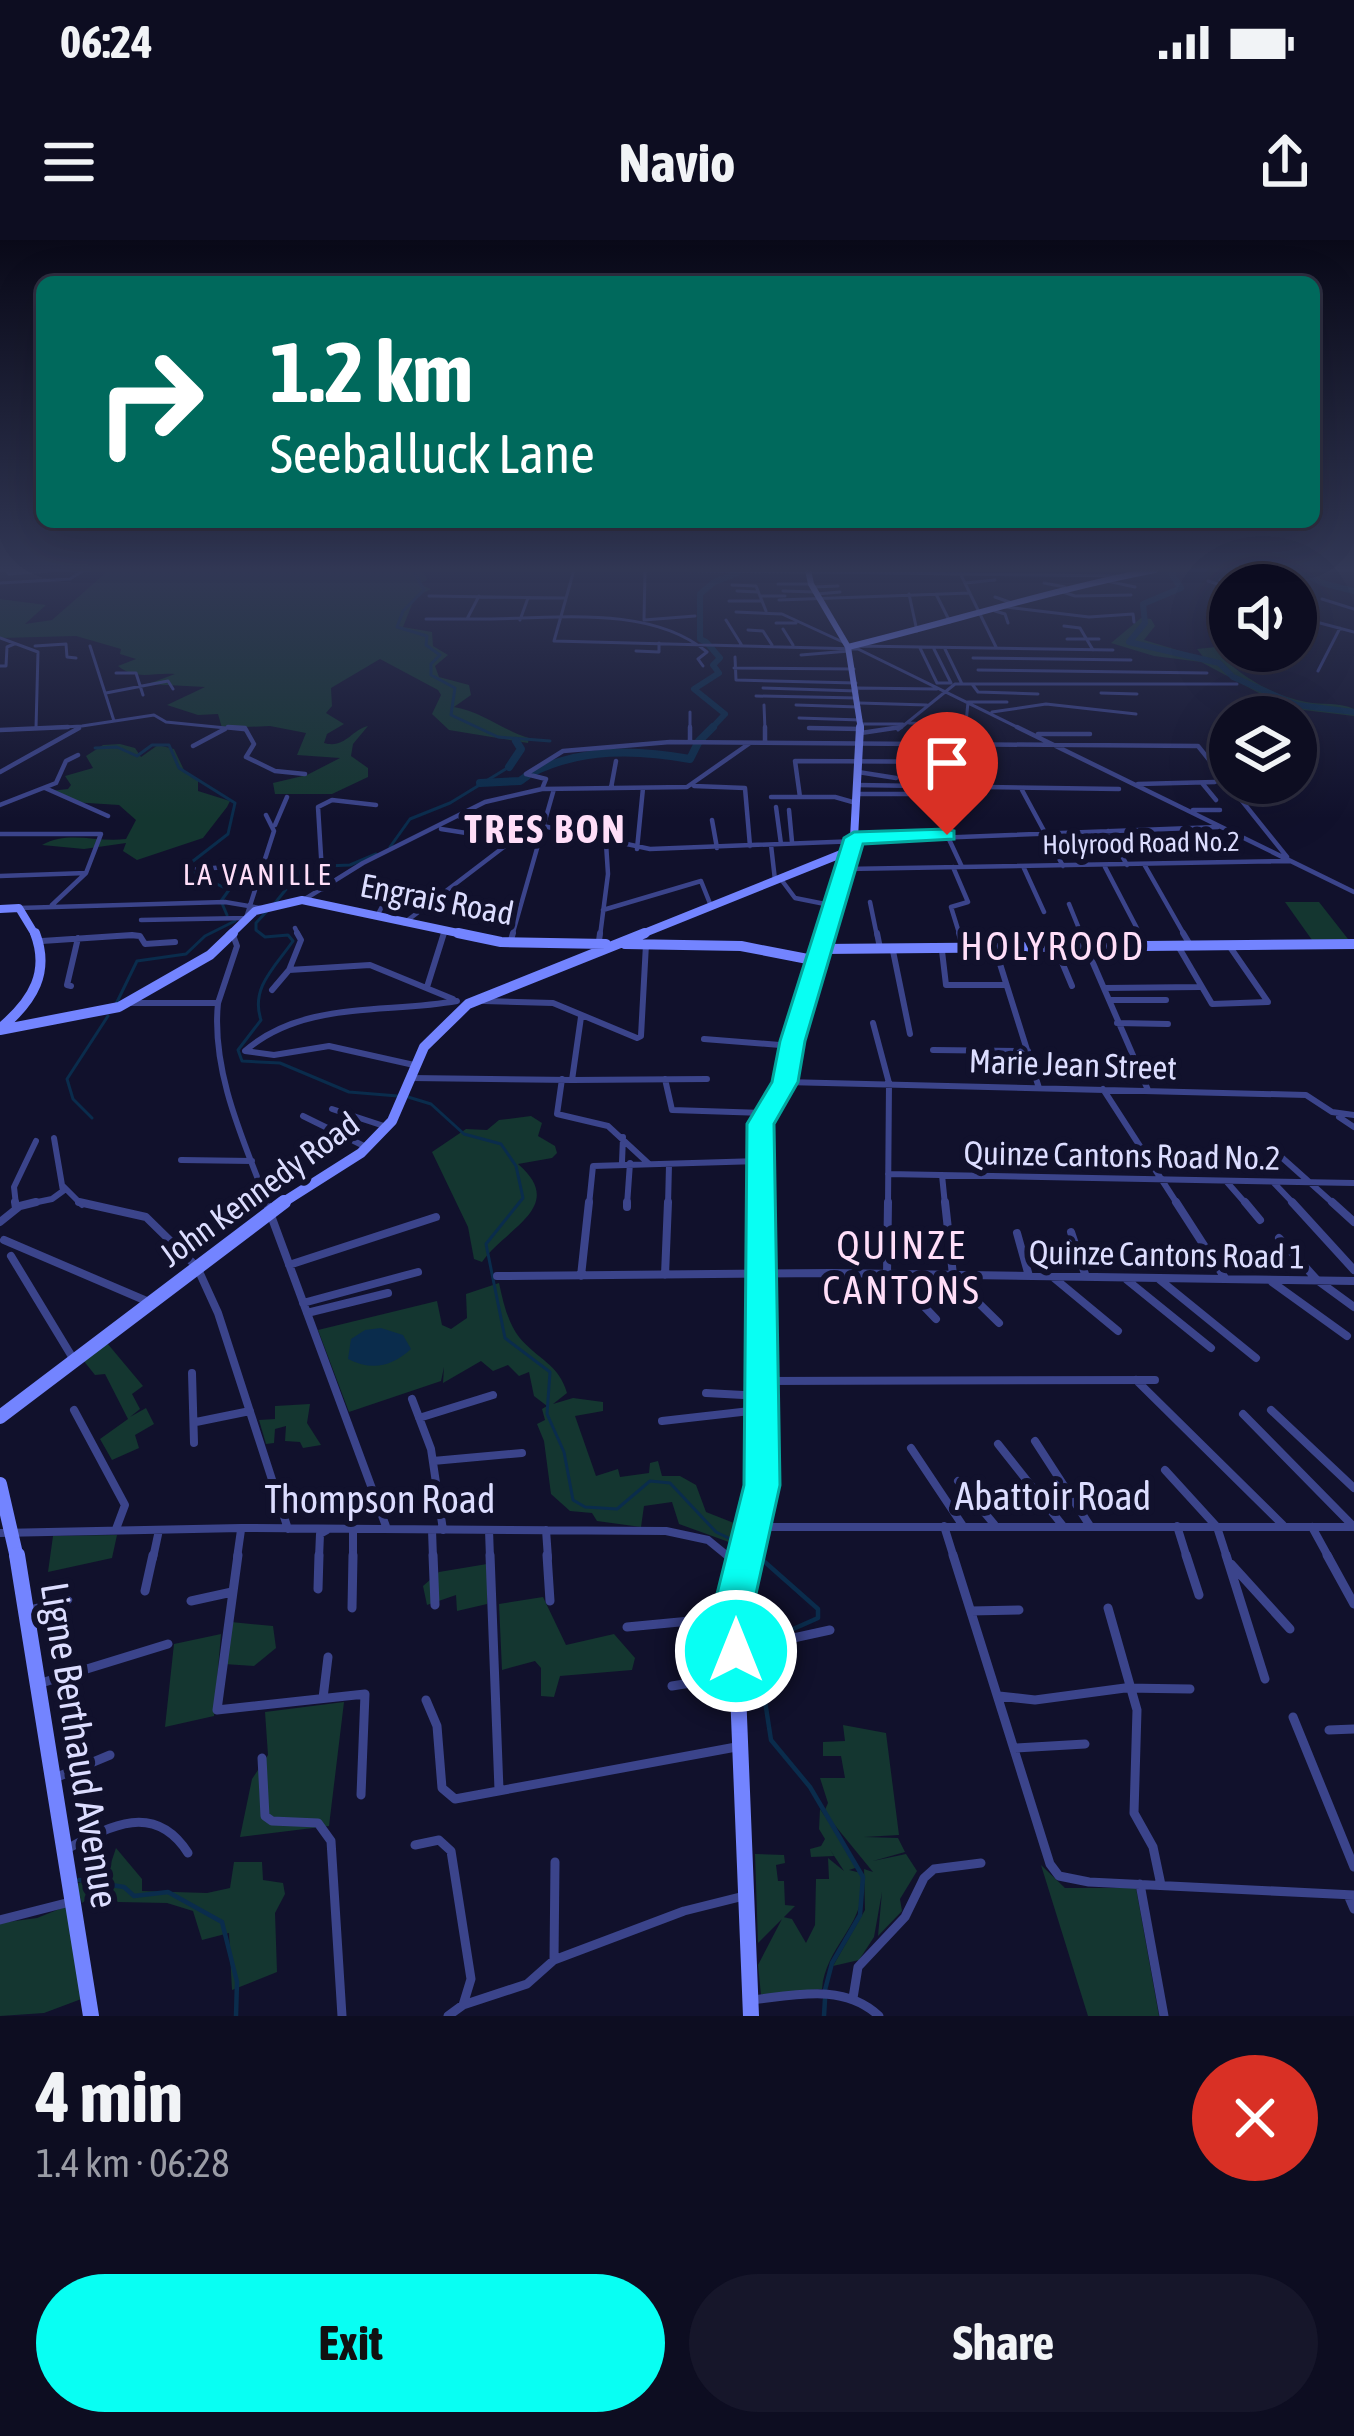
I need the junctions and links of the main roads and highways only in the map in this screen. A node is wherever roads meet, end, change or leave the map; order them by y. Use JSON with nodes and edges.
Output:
{"nodes":[{"id":1,"x":850,"y":653,"type":"edge"},
{"id":2,"x":853,"y":844,"type":"junction"},
{"id":3,"x":0,"y":909,"type":"edge"},
{"id":4,"x":1351,"y":943,"type":"edge"},
{"id":5,"x":616,"y":944,"type":"junction"},
{"id":6,"x":820,"y":955,"type":"junction"},
{"id":7,"x":7,"y":1026,"type":"edge"},
{"id":8,"x":0,"y":1417,"type":"edge"},
{"id":9,"x":0,"y":1484,"type":"edge"},
{"id":10,"x":5,"y":1532,"type":"edge"},
{"id":11,"x":751,"y":2008,"type":"edge"},
{"id":12,"x":91,"y":2016,"type":"edge"}],
"edges":[{"from":1,"to":2,"type":"main road"},
{"from":2,"to":5,"type":"main road","name":"John Kennedy Road"},
{"from":2,"to":6,"type":"main road"},
{"from":3,"to":7,"type":"main road"},
{"from":4,"to":6,"type":"main road","name":"Engrais Road"},
{"from":5,"to":6,"type":"main road","name":"Engrais Road"},
{"from":5,"to":7,"type":"main road","name":"Engrais Road"},
{"from":5,"to":8,"type":"main road","name":"John Kennedy Road"},
{"from":6,"to":11,"type":"main road"},
{"from":9,"to":10,"type":"main road","name":"Ligne Berthaud Avenue"},
{"from":10,"to":12,"type":"main road","name":"Ligne Berthaud Avenue"}]}
